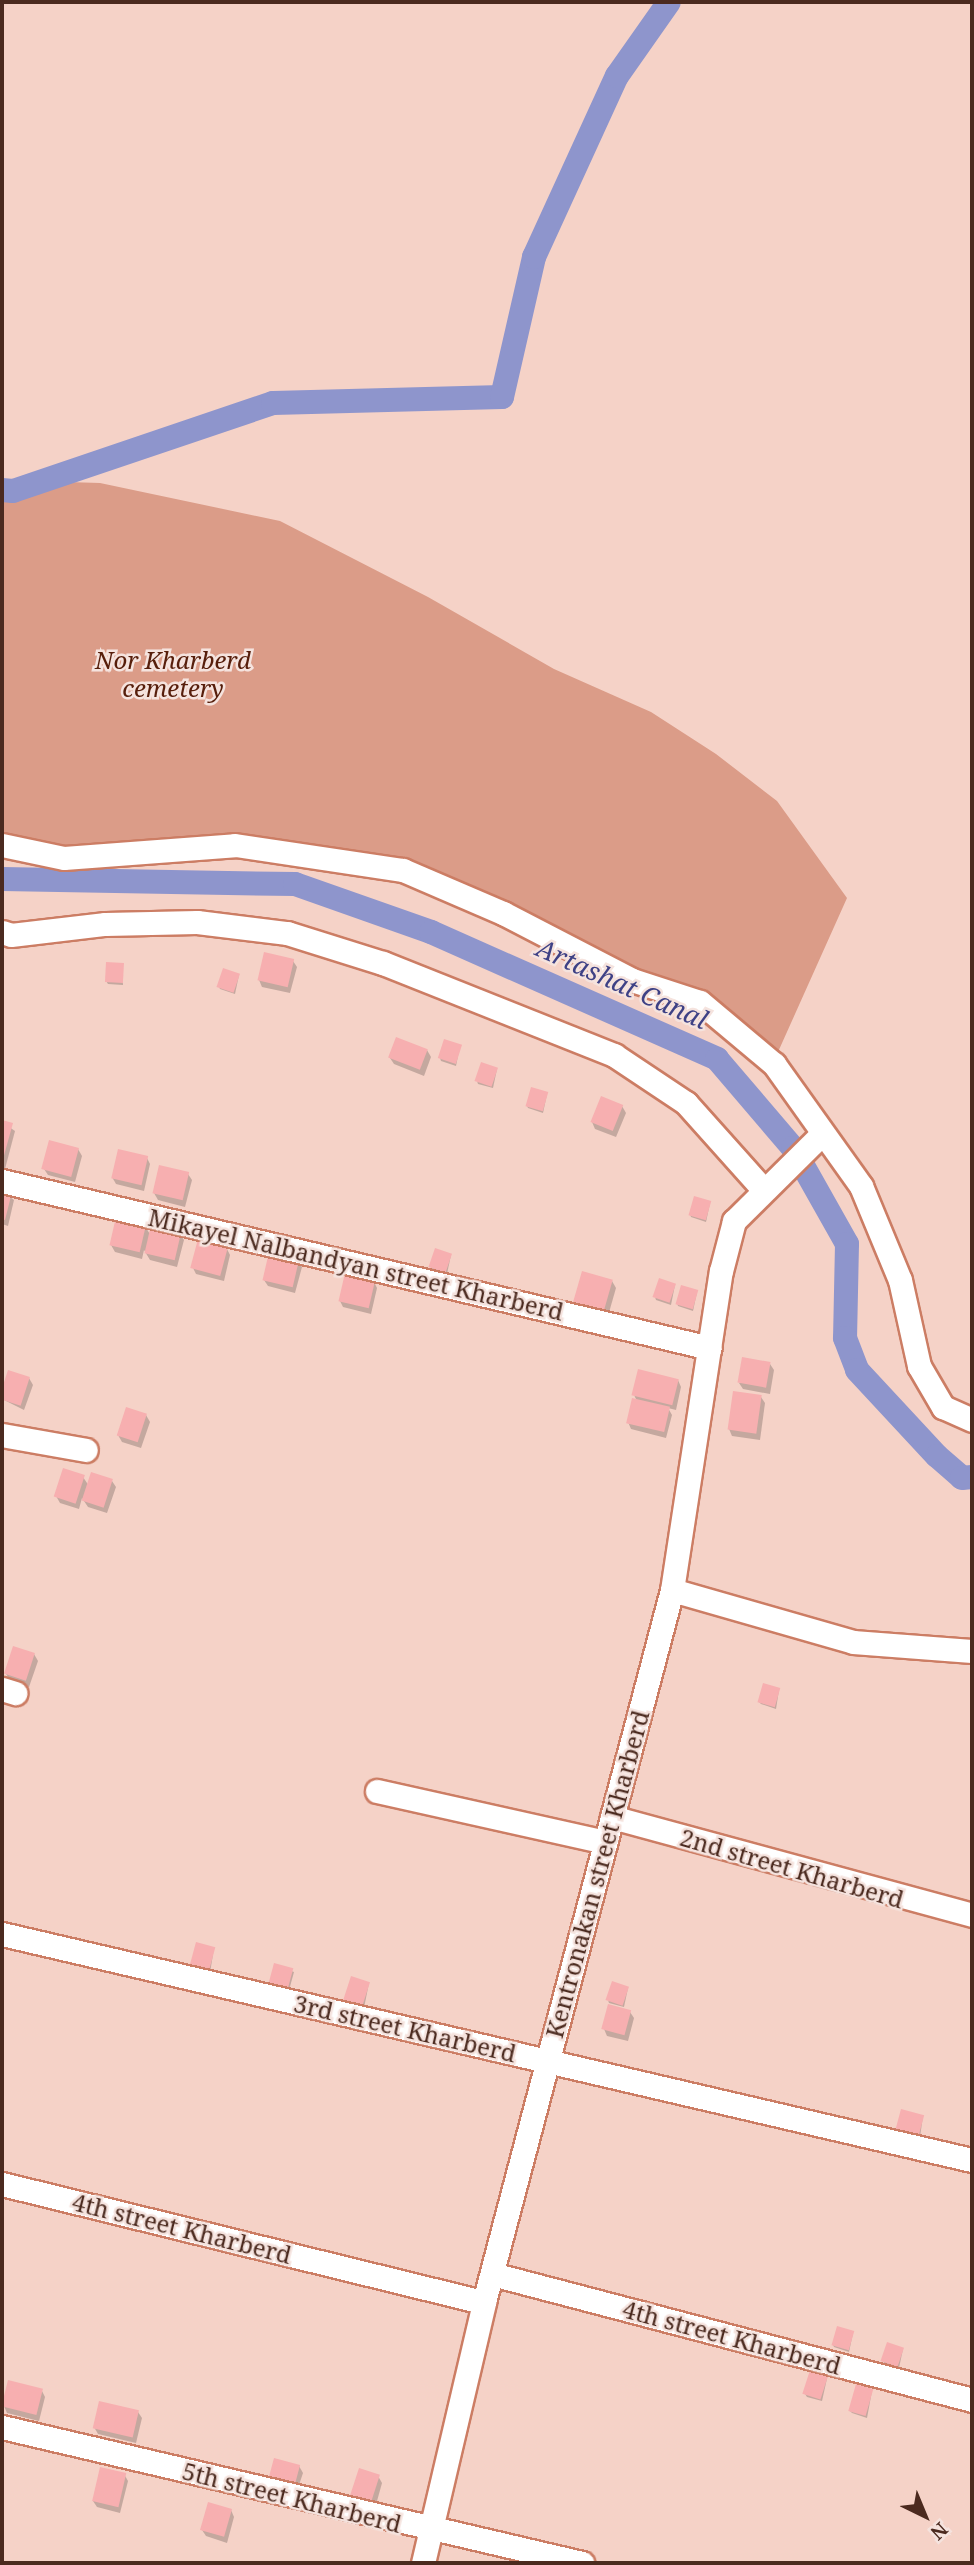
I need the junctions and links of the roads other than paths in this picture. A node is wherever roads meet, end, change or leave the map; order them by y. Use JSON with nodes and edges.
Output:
{"nodes":[{"id":1,"x":2,"y":845,"type":"edge"},
{"id":2,"x":2,"y":932,"type":"edge"},
{"id":3,"x":822,"y":1134,"type":"junction"},
{"id":4,"x":2,"y":1181,"type":"edge"},
{"id":5,"x":762,"y":1188,"type":"junction"},
{"id":6,"x":710,"y":1348,"type":"junction"},
{"id":7,"x":972,"y":1420,"type":"edge"},
{"id":8,"x":2,"y":1435,"type":"edge"},
{"id":9,"x":86,"y":1450,"type":"dead end"},
{"id":10,"x":671,"y":1590,"type":"junction"},
{"id":11,"x":972,"y":1651,"type":"edge"},
{"id":12,"x":377,"y":1791,"type":"dead end"},
{"id":13,"x":612,"y":1817,"type":"junction"},
{"id":14,"x":605,"y":1842,"type":"junction"},
{"id":15,"x":972,"y":1915,"type":"edge"},
{"id":16,"x":2,"y":1934,"type":"edge"},
{"id":17,"x":548,"y":2061,"type":"junction"},
{"id":18,"x":972,"y":2160,"type":"edge"},
{"id":19,"x":2,"y":2184,"type":"edge"},
{"id":20,"x":492,"y":2274,"type":"junction"},
{"id":21,"x":484,"y":2302,"type":"junction"},
{"id":22,"x":972,"y":2400,"type":"edge"},
{"id":23,"x":2,"y":2427,"type":"edge"},
{"id":24,"x":430,"y":2530,"type":"junction"},
{"id":25,"x":423,"y":2563,"type":"edge"},
{"id":26,"x":582,"y":2563,"type":"edge"}],
"edges":[{"from":1,"to":3,"type":"street"},
{"from":2,"to":5,"type":"street"},
{"from":3,"to":5,"type":"street","name":"Kentronakan street Kharberd"},
{"from":3,"to":7,"type":"street"},
{"from":4,"to":6,"type":"street","name":"Mikayel Nalbandyan street Kharberd"},
{"from":5,"to":6,"type":"street","name":"Kentronakan street Kharberd"},
{"from":6,"to":10,"type":"street","name":"Kentronakan street Kharberd"},
{"from":8,"to":9,"type":"street"},
{"from":10,"to":11,"type":"street"},
{"from":10,"to":13,"type":"street","name":"Kentronakan street Kharberd"},
{"from":12,"to":14,"type":"street"},
{"from":13,"to":14,"type":"street","name":"Kentronakan street Kharberd"},
{"from":13,"to":15,"type":"street","name":"2nd street Kharberd"},
{"from":14,"to":17,"type":"street","name":"Kentronakan street Kharberd"},
{"from":16,"to":17,"type":"street","name":"3rd street Kharberd"},
{"from":17,"to":18,"type":"street","name":"3rd street Kharberd"},
{"from":17,"to":20,"type":"street","name":"Kentronakan street Kharberd"},
{"from":19,"to":21,"type":"street","name":"4th street Kharberd"},
{"from":20,"to":21,"type":"street","name":"Kentronakan street Kharberd"},
{"from":20,"to":22,"type":"street","name":"4th street Kharberd"},
{"from":21,"to":24,"type":"street","name":"Kentronakan street Kharberd"},
{"from":23,"to":24,"type":"street","name":"5th street Kharberd"},
{"from":24,"to":25,"type":"street","name":"Kentronakan street Kharberd"},
{"from":24,"to":26,"type":"street","name":"5th street Kharberd"}]}
